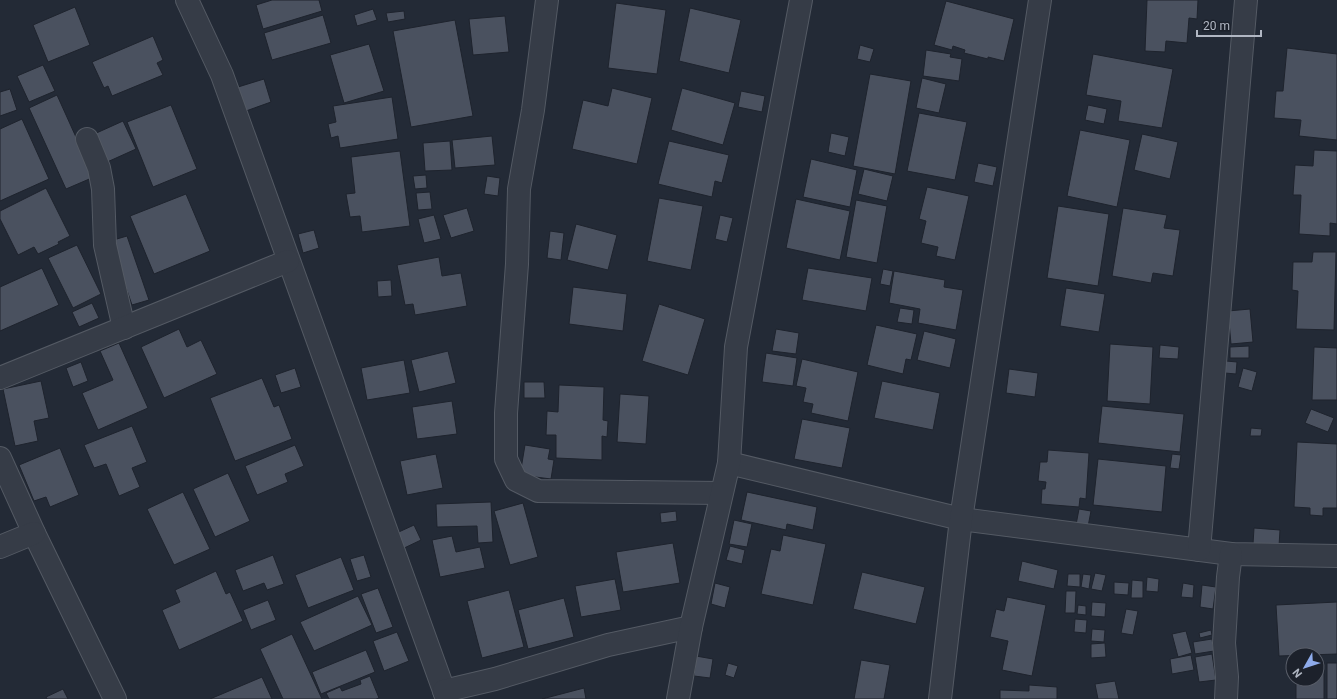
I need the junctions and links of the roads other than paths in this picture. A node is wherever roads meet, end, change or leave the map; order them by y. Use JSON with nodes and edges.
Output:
{"nodes":[{"id":1,"x":187,"y":0,"type":"edge"},
{"id":2,"x":547,"y":0,"type":"edge"},
{"id":3,"x":801,"y":0,"type":"edge"},
{"id":4,"x":1040,"y":0,"type":"edge"},
{"id":5,"x":1246,"y":0,"type":"edge"},
{"id":6,"x":87,"y":139,"type":"dead end"},
{"id":7,"x":288,"y":261,"type":"junction"},
{"id":8,"x":124,"y":328,"type":"junction"},
{"id":9,"x":0,"y":378,"type":"edge"},
{"id":10,"x":0,"y":458,"type":"edge"},
{"id":11,"x":729,"y":463,"type":"junction"},
{"id":12,"x":721,"y":493,"type":"junction"},
{"id":13,"x":961,"y":518,"type":"junction"},
{"id":14,"x":34,"y":532,"type":"junction"},
{"id":15,"x":0,"y":547,"type":"edge"},
{"id":16,"x":1199,"y":550,"type":"junction"},
{"id":17,"x":1231,"y":554,"type":"junction"},
{"id":18,"x":1337,"y":556,"type":"edge"},
{"id":19,"x":690,"y":627,"type":"junction"},
{"id":20,"x":445,"y":695,"type":"edge"},
{"id":21,"x":115,"y":699,"type":"edge"},
{"id":22,"x":678,"y":699,"type":"edge"},
{"id":23,"x":940,"y":699,"type":"edge"},
{"id":24,"x":1226,"y":699,"type":"edge"}],
"edges":[{"from":1,"to":7,"type":"street"},
{"from":2,"to":12,"type":"street"},
{"from":3,"to":11,"type":"street"},
{"from":4,"to":13,"type":"street"},
{"from":5,"to":16,"type":"street"},
{"from":6,"to":8,"type":"street"},
{"from":7,"to":8,"type":"street"},
{"from":7,"to":20,"type":"street"},
{"from":8,"to":9,"type":"street"},
{"from":10,"to":14,"type":"street"},
{"from":11,"to":12,"type":"street"},
{"from":11,"to":13,"type":"street"},
{"from":12,"to":19,"type":"street"},
{"from":13,"to":16,"type":"street"},
{"from":13,"to":23,"type":"street"},
{"from":14,"to":15,"type":"street"},
{"from":14,"to":21,"type":"street"},
{"from":16,"to":17,"type":"street"},
{"from":17,"to":18,"type":"street"},
{"from":17,"to":24,"type":"street"},
{"from":19,"to":20,"type":"street"},
{"from":19,"to":22,"type":"street"}]}
